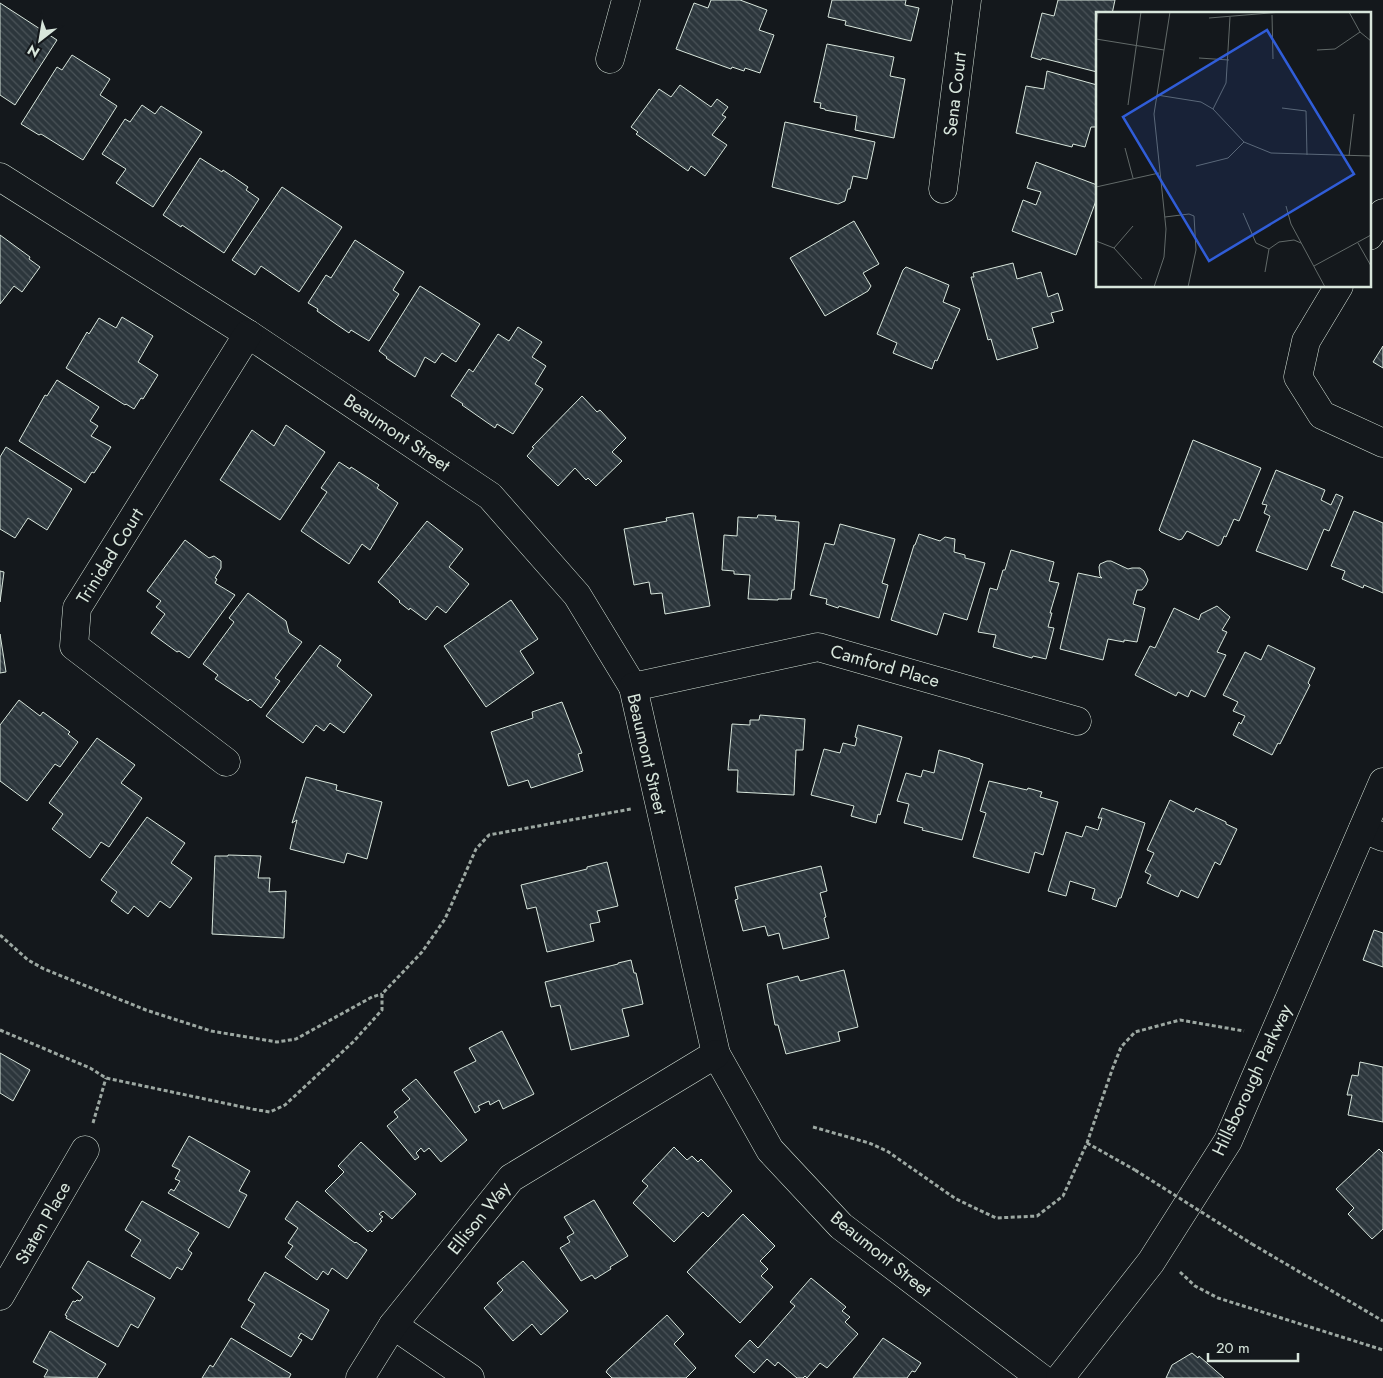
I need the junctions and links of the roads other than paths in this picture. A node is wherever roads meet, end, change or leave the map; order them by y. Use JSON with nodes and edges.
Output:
{"nodes":[{"id":1,"x":626,"y":0,"type":"edge"},
{"id":2,"x":968,"y":0,"type":"edge"},
{"id":3,"x":610,"y":59,"type":"dead end"},
{"id":4,"x":0,"y":177,"type":"edge"},
{"id":5,"x":943,"y":189,"type":"dead end"},
{"id":6,"x":1383,"y":213,"type":"edge"},
{"id":7,"x":1370,"y":234,"type":"edge"},
{"id":8,"x":1338,"y":288,"type":"edge"},
{"id":9,"x":248,"y":334,"type":"junction"},
{"id":10,"x":1383,"y":443,"type":"edge"},
{"id":11,"x":633,"y":687,"type":"junction"},
{"id":12,"x":1077,"y":721,"type":"dead end"},
{"id":13,"x":226,"y":762,"type":"dead end"},
{"id":14,"x":1383,"y":782,"type":"edge"},
{"id":15,"x":1373,"y":833,"type":"edge"},
{"id":16,"x":716,"y":1054,"type":"junction"},
{"id":17,"x":85,"y":1150,"type":"road end"},
{"id":18,"x":0,"y":1296,"type":"edge"},
{"id":19,"x":393,"y":1325,"type":"junction"},
{"id":20,"x":360,"y":1378,"type":"edge"},
{"id":21,"x":470,"y":1378,"type":"edge"},
{"id":22,"x":1041,"y":1378,"type":"edge"},
{"id":23,"x":1060,"y":1378,"type":"edge"}],
"edges":[{"from":1,"to":3,"type":"street"},
{"from":2,"to":5,"type":"street","name":"Sena Court"},
{"from":4,"to":9,"type":"street","name":"Beaumont Street"},
{"from":6,"to":7,"type":"street"},
{"from":8,"to":10,"type":"street"},
{"from":9,"to":11,"type":"street","name":"Beaumont Street"},
{"from":9,"to":13,"type":"street","name":"Trinidad Court"},
{"from":11,"to":12,"type":"street","name":"Camford Place"},
{"from":11,"to":16,"type":"street","name":"Beaumont Street"},
{"from":14,"to":15,"type":"street","name":"Hillsborough Parkway"},
{"from":15,"to":23,"type":"street","name":"Hillsborough Parkway"},
{"from":16,"to":19,"type":"street","name":"Ellison Way"},
{"from":16,"to":22,"type":"street","name":"Beaumont Street"},
{"from":17,"to":18,"type":"street","name":"Staten Place"},
{"from":19,"to":20,"type":"street","name":"Ellison Way"},
{"from":19,"to":21,"type":"street"}]}
